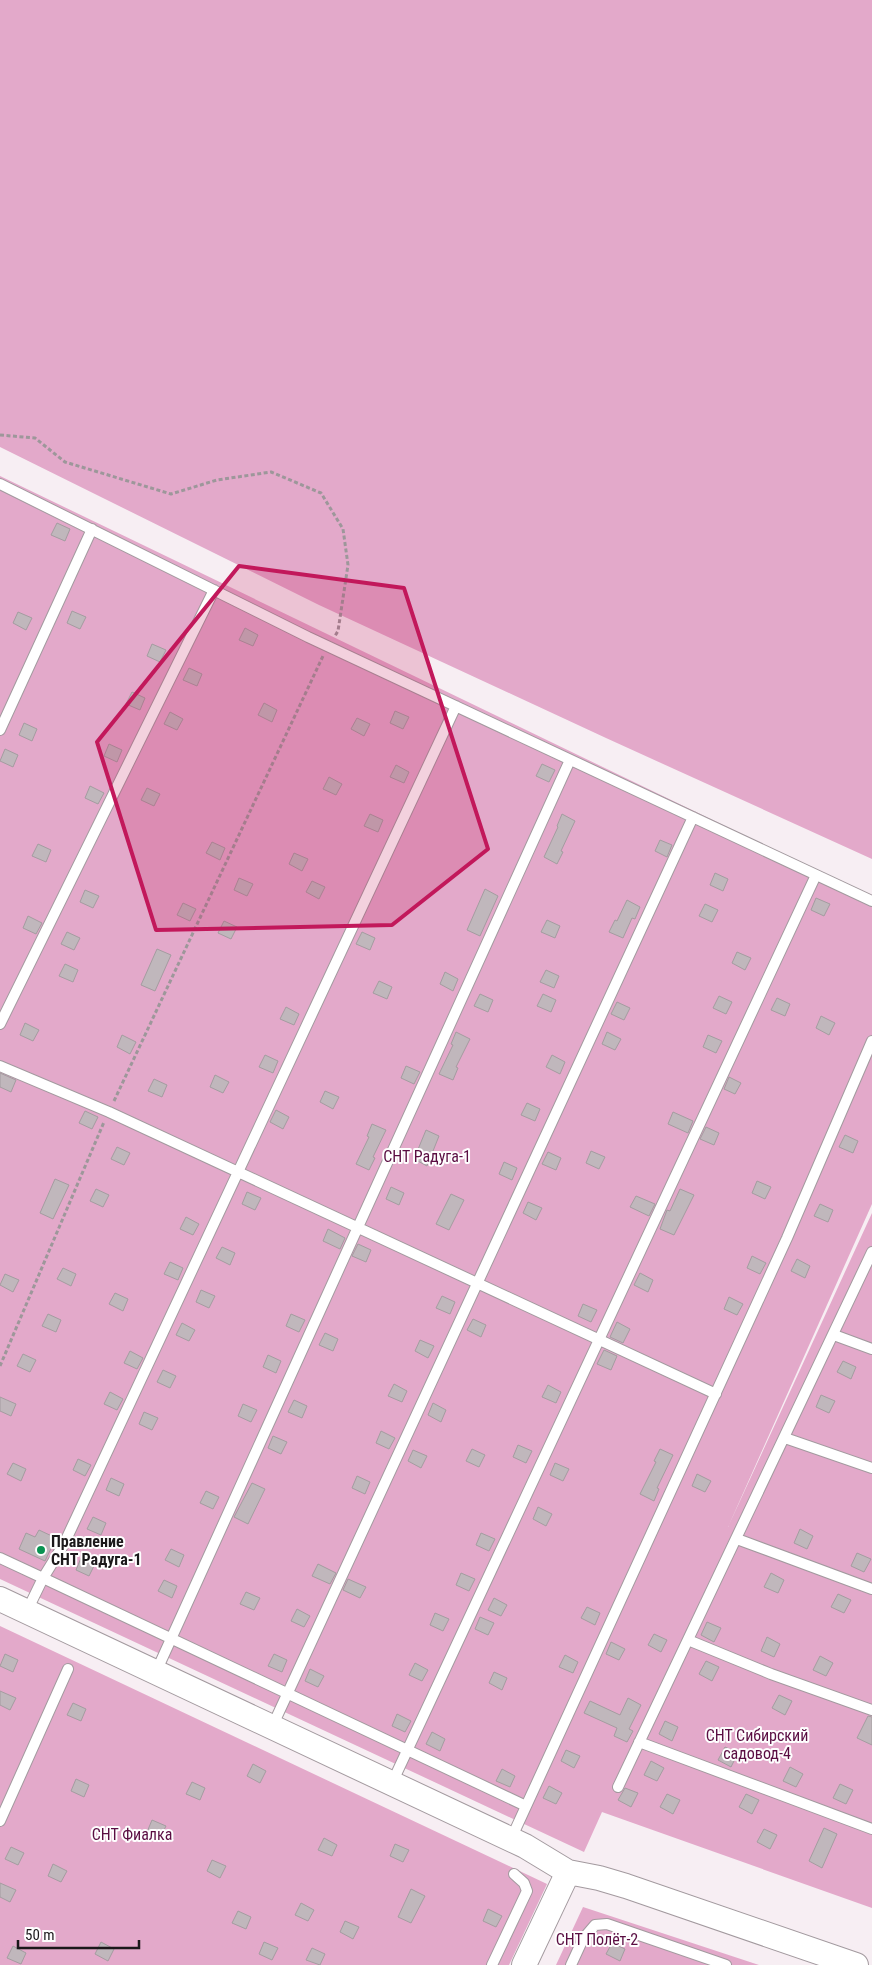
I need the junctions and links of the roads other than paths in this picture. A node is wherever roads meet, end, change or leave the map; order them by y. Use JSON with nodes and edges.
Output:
{"nodes":[{"id":1,"x":0,"y":484,"type":"edge"},
{"id":2,"x":92,"y":529,"type":"junction"},
{"id":3,"x":214,"y":590,"type":"junction"},
{"id":4,"x":456,"y":706,"type":"junction"},
{"id":5,"x":0,"y":730,"type":"edge"},
{"id":6,"x":570,"y":760,"type":"junction"},
{"id":7,"x":694,"y":817,"type":"junction"},
{"id":8,"x":816,"y":875,"type":"junction"},
{"id":9,"x":872,"y":901,"type":"edge"},
{"id":10,"x":0,"y":1024,"type":"edge"},
{"id":11,"x":872,"y":1042,"type":"edge"},
{"id":12,"x":0,"y":1066,"type":"edge"},
{"id":13,"x":238,"y":1172,"type":"junction"},
{"id":14,"x":358,"y":1228,"type":"junction"},
{"id":15,"x":872,"y":1252,"type":"edge"},
{"id":16,"x":478,"y":1284,"type":"junction"},
{"id":17,"x":834,"y":1335,"type":"junction"},
{"id":18,"x":599,"y":1340,"type":"junction"},
{"id":19,"x":872,"y":1349,"type":"edge"},
{"id":20,"x":716,"y":1394,"type":"junction"},
{"id":21,"x":784,"y":1438,"type":"junction"},
{"id":22,"x":872,"y":1468,"type":"edge"},
{"id":23,"x":736,"y":1539,"type":"junction"},
{"id":24,"x":0,"y":1558,"type":"edge"},
{"id":25,"x":43,"y":1578,"type":"junction"},
{"id":26,"x":872,"y":1589,"type":"edge"},
{"id":27,"x":0,"y":1599,"type":"edge"},
{"id":28,"x":27,"y":1611,"type":"junction"},
{"id":29,"x":171,"y":1638,"type":"junction"},
{"id":30,"x":688,"y":1640,"type":"junction"},
{"id":31,"x":68,"y":1669,"type":"dead end"},
{"id":32,"x":156,"y":1672,"type":"junction"},
{"id":33,"x":288,"y":1694,"type":"junction"},
{"id":34,"x":872,"y":1710,"type":"edge"},
{"id":35,"x":272,"y":1727,"type":"junction"},
{"id":36,"x":639,"y":1742,"type":"junction"},
{"id":37,"x":408,"y":1750,"type":"junction"},
{"id":38,"x":392,"y":1784,"type":"junction"},
{"id":39,"x":618,"y":1787,"type":"dead end"},
{"id":40,"x":526,"y":1806,"type":"junction"},
{"id":41,"x":0,"y":1821,"type":"edge"},
{"id":42,"x":872,"y":1829,"type":"edge"},
{"id":43,"x":511,"y":1839,"type":"junction"},
{"id":44,"x":568,"y":1872,"type":"junction"},
{"id":45,"x":514,"y":1874,"type":"dead end"},
{"id":46,"x":492,"y":1965,"type":"edge"},
{"id":47,"x":524,"y":1965,"type":"edge"},
{"id":48,"x":571,"y":1965,"type":"edge"},
{"id":49,"x":726,"y":1965,"type":"edge"},
{"id":50,"x":856,"y":1965,"type":"edge"}],
"edges":[{"from":1,"to":2,"type":"lane"},
{"from":2,"to":3,"type":"lane"},
{"from":2,"to":5,"type":"lane"},
{"from":3,"to":4,"type":"lane"},
{"from":3,"to":10,"type":"lane"},
{"from":4,"to":6,"type":"lane"},
{"from":4,"to":13,"type":"lane"},
{"from":6,"to":7,"type":"lane"},
{"from":6,"to":14,"type":"lane"},
{"from":7,"to":8,"type":"lane"},
{"from":7,"to":16,"type":"lane"},
{"from":8,"to":9,"type":"lane"},
{"from":8,"to":18,"type":"lane"},
{"from":11,"to":20,"type":"lane"},
{"from":12,"to":13,"type":"lane"},
{"from":13,"to":14,"type":"lane"},
{"from":13,"to":25,"type":"lane"},
{"from":14,"to":16,"type":"lane"},
{"from":14,"to":29,"type":"lane"},
{"from":15,"to":17,"type":"lane"},
{"from":16,"to":18,"type":"lane"},
{"from":16,"to":33,"type":"lane"},
{"from":17,"to":19,"type":"lane"},
{"from":17,"to":21,"type":"lane"},
{"from":18,"to":20,"type":"lane"},
{"from":18,"to":37,"type":"lane"},
{"from":20,"to":40,"type":"lane"},
{"from":21,"to":22,"type":"lane"},
{"from":21,"to":23,"type":"lane"},
{"from":23,"to":26,"type":"lane"},
{"from":23,"to":30,"type":"lane"},
{"from":24,"to":25,"type":"lane"},
{"from":25,"to":28,"type":"lane"},
{"from":25,"to":29,"type":"lane"},
{"from":27,"to":28,"type":"street"},
{"from":28,"to":32,"type":"street"},
{"from":29,"to":32,"type":"lane"},
{"from":29,"to":33,"type":"lane"},
{"from":30,"to":34,"type":"lane"},
{"from":30,"to":36,"type":"lane"},
{"from":31,"to":41,"type":"lane"},
{"from":32,"to":35,"type":"street"},
{"from":33,"to":35,"type":"lane"},
{"from":33,"to":37,"type":"lane"},
{"from":35,"to":38,"type":"street"},
{"from":36,"to":39,"type":"lane"},
{"from":36,"to":42,"type":"lane"},
{"from":37,"to":38,"type":"lane"},
{"from":37,"to":40,"type":"lane"},
{"from":38,"to":43,"type":"street"},
{"from":40,"to":43,"type":"lane"},
{"from":43,"to":44,"type":"street"},
{"from":44,"to":47,"type":"street"},
{"from":44,"to":50,"type":"street"},
{"from":45,"to":46,"type":"lane"},
{"from":48,"to":49,"type":"lane"}]}
